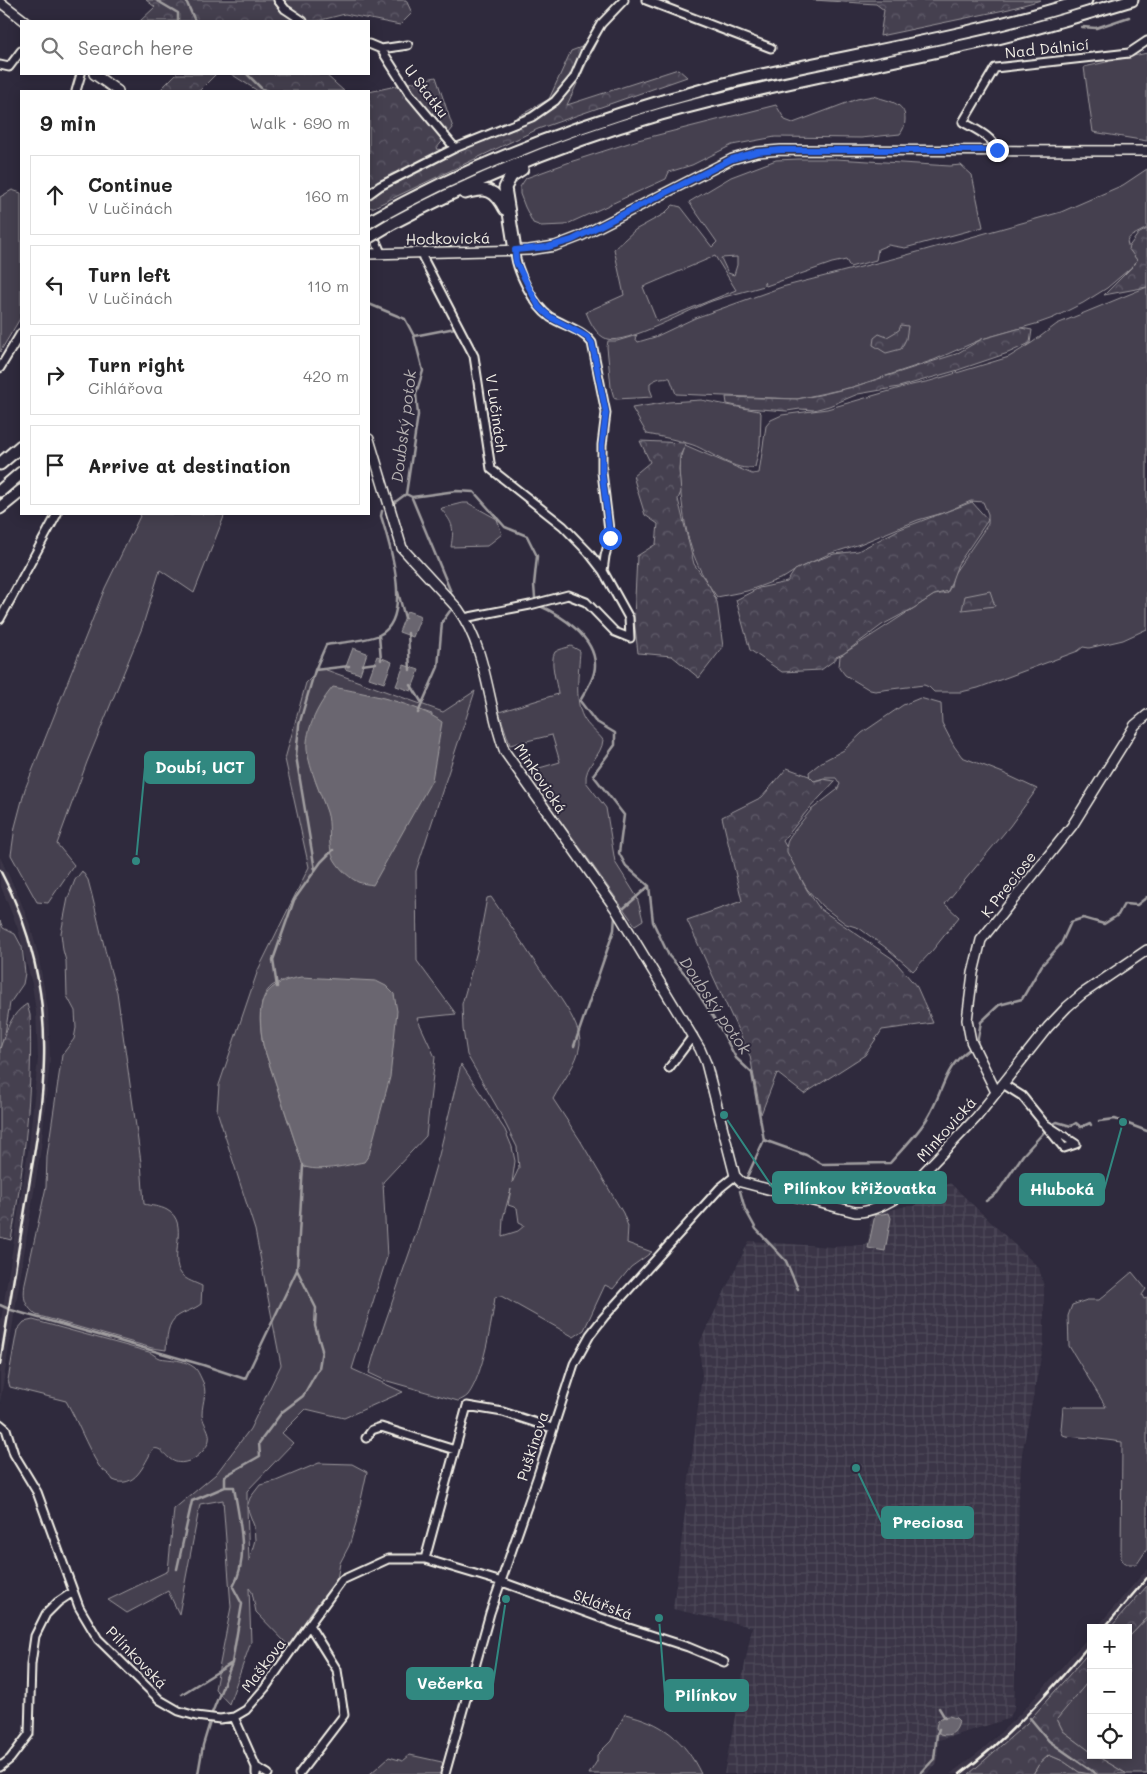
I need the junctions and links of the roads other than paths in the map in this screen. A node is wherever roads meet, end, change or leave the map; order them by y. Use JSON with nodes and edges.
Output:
{"nodes":[{"id":1,"x":278,"y":0,"type":"edge"},
{"id":2,"x":624,"y":0,"type":"edge"},
{"id":3,"x":646,"y":0,"type":"edge"},
{"id":4,"x":1086,"y":0,"type":"edge"},
{"id":5,"x":1132,"y":0,"type":"edge"},
{"id":6,"x":2,"y":1,"type":"edge"},
{"id":7,"x":25,"y":20,"type":"edge"},
{"id":8,"x":302,"y":20,"type":"edge"},
{"id":9,"x":1147,"y":41,"type":"edge"},
{"id":10,"x":370,"y":44,"type":"edge"},
{"id":11,"x":408,"y":44,"type":"dead end"},
{"id":12,"x":771,"y":48,"type":"dead end"},
{"id":13,"x":381,"y":49,"type":"junction"},
{"id":14,"x":20,"y":52,"type":"edge"},
{"id":15,"x":0,"y":65,"type":"edge"},
{"id":16,"x":81,"y":75,"type":"edge"},
{"id":17,"x":95,"y":75,"type":"edge"},
{"id":18,"x":76,"y":90,"type":"edge"},
{"id":19,"x":117,"y":90,"type":"edge"},
{"id":20,"x":455,"y":148,"type":"junction"},
{"id":21,"x":556,"y":150,"type":"junction"},
{"id":22,"x":997,"y":150,"type":"junction"},
{"id":23,"x":1147,"y":151,"type":"edge"},
{"id":24,"x":370,"y":193,"type":"edge"},
{"id":25,"x":426,"y":206,"type":"junction"},
{"id":26,"x":510,"y":220,"type":"junction"},
{"id":27,"x":370,"y":223,"type":"edge"},
{"id":28,"x":370,"y":226,"type":"edge"},
{"id":29,"x":370,"y":236,"type":"edge"},
{"id":30,"x":515,"y":250,"type":"junction"},
{"id":31,"x":421,"y":252,"type":"junction"},
{"id":32,"x":381,"y":253,"type":"junction"},
{"id":33,"x":370,"y":254,"type":"edge"},
{"id":34,"x":20,"y":335,"type":"edge"},
{"id":35,"x":0,"y":368,"type":"edge"},
{"id":36,"x":370,"y":442,"type":"edge"},
{"id":37,"x":20,"y":447,"type":"edge"},
{"id":38,"x":0,"y":464,"type":"edge"},
{"id":39,"x":20,"y":475,"type":"edge"},
{"id":40,"x":0,"y":491,"type":"edge"},
{"id":41,"x":20,"y":492,"type":"edge"},
{"id":42,"x":0,"y":508,"type":"edge"},
{"id":43,"x":56,"y":515,"type":"edge"},
{"id":44,"x":603,"y":572,"type":"junction"},
{"id":45,"x":464,"y":618,"type":"junction"},
{"id":46,"x":0,"y":620,"type":"edge"},
{"id":47,"x":1147,"y":715,"type":"edge"},
{"id":48,"x":1147,"y":950,"type":"edge"},
{"id":49,"x":693,"y":1036,"type":"junction"},
{"id":50,"x":670,"y":1068,"type":"dead end"},
{"id":51,"x":1003,"y":1084,"type":"junction"},
{"id":52,"x":996,"y":1092,"type":"junction"},
{"id":53,"x":1042,"y":1122,"type":"junction"},
{"id":54,"x":735,"y":1176,"type":"junction"},
{"id":55,"x":0,"y":1424,"type":"edge"},
{"id":56,"x":552,"y":1428,"type":"junction"},
{"id":57,"x":366,"y":1438,"type":"dead end"},
{"id":58,"x":455,"y":1450,"type":"junction"},
{"id":59,"x":425,"y":1559,"type":"junction"},
{"id":60,"x":502,"y":1582,"type":"junction"},
{"id":61,"x":73,"y":1592,"type":"junction"},
{"id":62,"x":309,"y":1625,"type":"junction"},
{"id":63,"x":724,"y":1662,"type":"dead end"},
{"id":64,"x":234,"y":1716,"type":"junction"},
{"id":65,"x":0,"y":1767,"type":"edge"},
{"id":66,"x":256,"y":1770,"type":"edge"},
{"id":67,"x":268,"y":1774,"type":"edge"},
{"id":68,"x":299,"y":1774,"type":"edge"},
{"id":69,"x":445,"y":1774,"type":"edge"}],
"edges":[{"from":1,"to":8,"type":"street"},
{"from":2,"to":20,"type":"street"},
{"from":3,"to":12,"type":"street"},
{"from":4,"to":27,"type":"highway"},
{"from":5,"to":21,"type":"highway"},
{"from":6,"to":7,"type":"street"},
{"from":9,"to":22,"type":"street","name":"Nad Dálnicí"},
{"from":10,"to":13,"type":"street"},
{"from":11,"to":13,"type":"street","name":"U Statku"},
{"from":13,"to":20,"type":"street","name":"U Statku"},
{"from":14,"to":15,"type":"street"},
{"from":16,"to":18,"type":"street"},
{"from":17,"to":19,"type":"street"},
{"from":20,"to":24,"type":"street"},
{"from":21,"to":25,"type":"highway"},
{"from":21,"to":26,"type":"highway"},
{"from":22,"to":23,"type":"street","name":"Hodkovická"},
{"from":22,"to":30,"type":"street","name":"Hodkovická"},
{"from":25,"to":26,"type":"highway"},
{"from":25,"to":29,"type":"highway","bridge":true},
{"from":26,"to":30,"type":"highway"},
{"from":28,"to":32,"type":"street"},
{"from":30,"to":31,"type":"street","name":"Hodkovická"},
{"from":30,"to":44,"type":"street"},
{"from":31,"to":32,"type":"street","name":"Hodkovická"},
{"from":31,"to":44,"type":"street","name":"V Lučinách"},
{"from":32,"to":33,"type":"street","name":"Hodkovická"},
{"from":34,"to":35,"type":"street"},
{"from":36,"to":45,"type":"street","name":"Minkovická"},
{"from":37,"to":38,"type":"highway"},
{"from":39,"to":40,"type":"highway"},
{"from":41,"to":42,"type":"highway"},
{"from":43,"to":46,"type":"street"},
{"from":44,"to":45,"type":"street","name":"V Lučinách"},
{"from":45,"to":49,"type":"street","name":"Minkovická"},
{"from":47,"to":52,"type":"street","name":"K Preciose"},
{"from":48,"to":51,"type":"street","name":"Minkovická"},
{"from":49,"to":50,"type":"street"},
{"from":49,"to":54,"type":"street","name":"Minkovická"},
{"from":51,"to":52,"type":"street","name":"Minkovická"},
{"from":51,"to":53,"type":"street"},
{"from":52,"to":54,"type":"street","name":"Minkovická"},
{"from":53,"to":53,"type":"street"},
{"from":54,"to":56,"type":"street","name":"Puškinova"},
{"from":55,"to":61,"type":"street","name":"Pilínkovská"},
{"from":56,"to":58,"type":"street"},
{"from":56,"to":60,"type":"street","name":"Puškinova"},
{"from":57,"to":58,"type":"street"},
{"from":58,"to":59,"type":"street"},
{"from":59,"to":60,"type":"street","name":"Maškova"},
{"from":59,"to":62,"type":"street","name":"Maškova"},
{"from":60,"to":63,"type":"street","name":"Sklářská"},
{"from":60,"to":69,"type":"street","name":"Puškinova"},
{"from":61,"to":64,"type":"street","name":"Pilínkovská"},
{"from":61,"to":65,"type":"street"},
{"from":62,"to":64,"type":"street","name":"Maškova"},
{"from":62,"to":68,"type":"street"},
{"from":64,"to":66,"type":"street"},
{"from":66,"to":67,"type":"street"}]}
